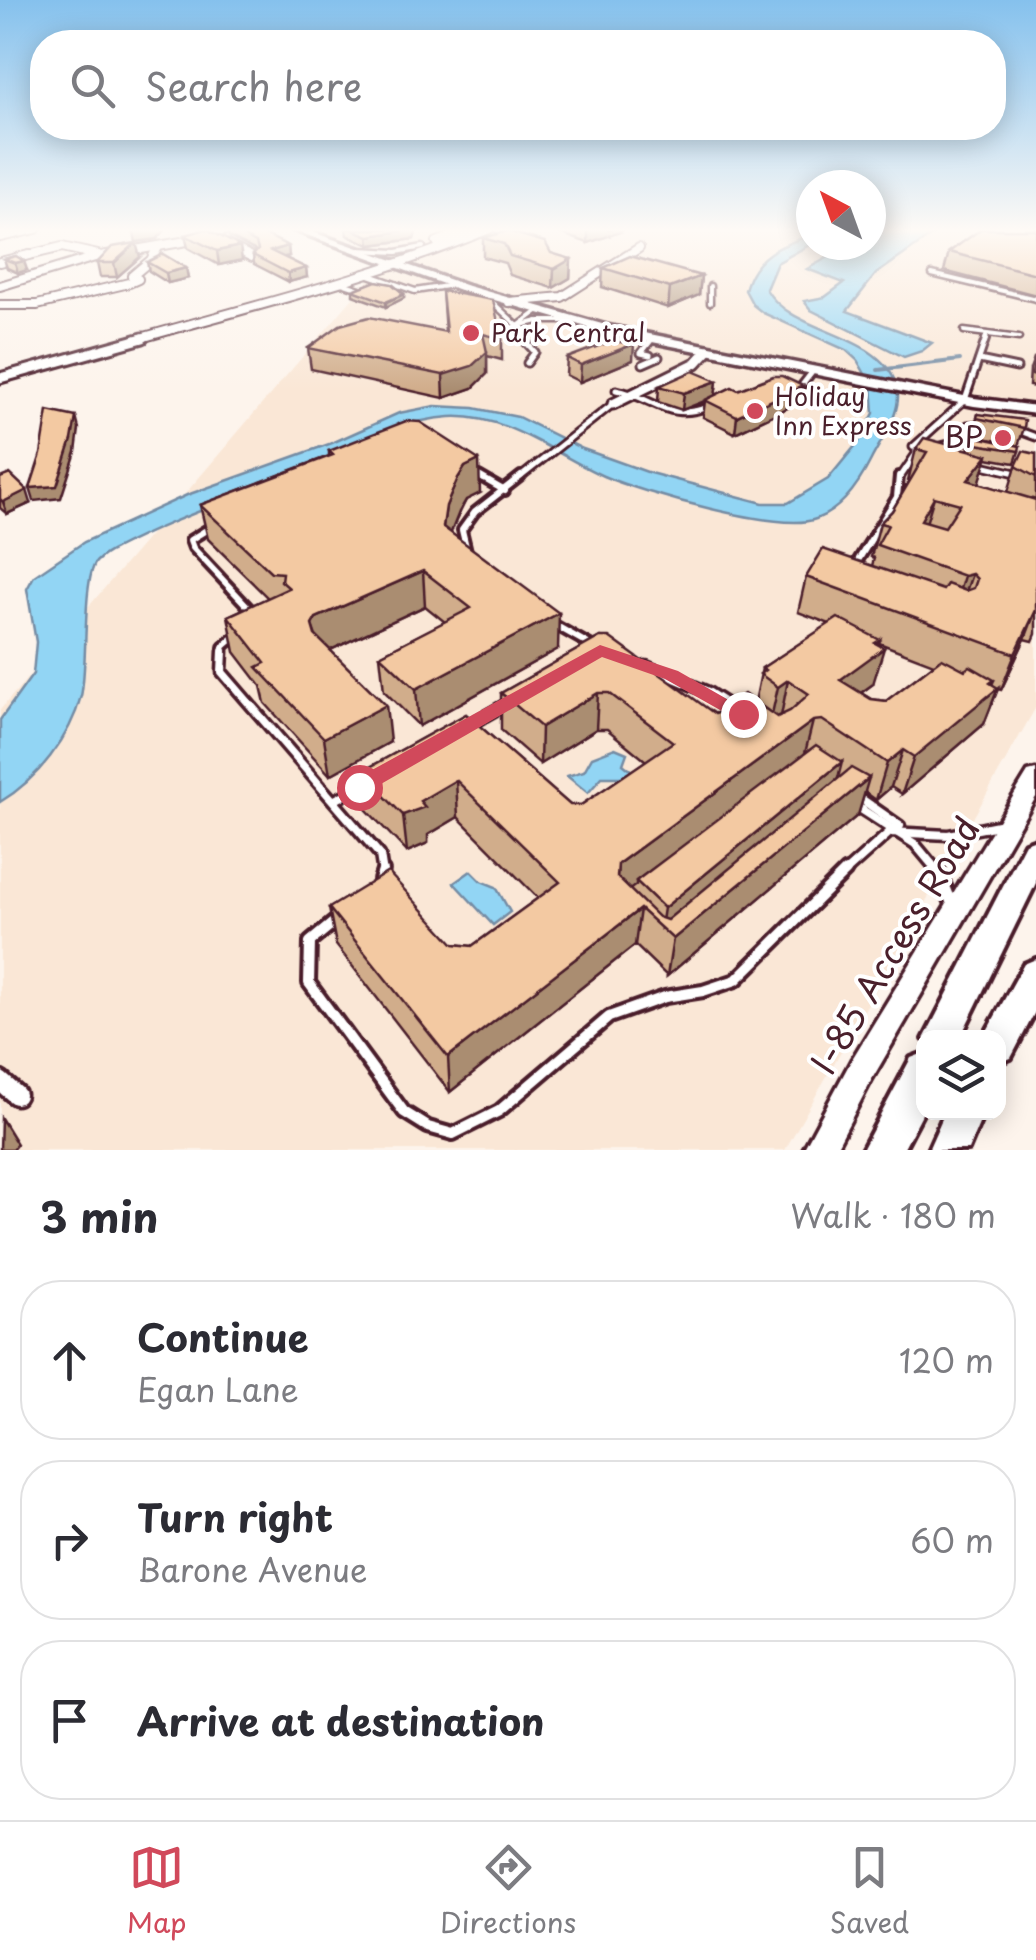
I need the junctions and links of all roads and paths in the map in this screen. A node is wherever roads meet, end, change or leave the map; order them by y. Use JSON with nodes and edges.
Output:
{"nodes":[{"id":1,"x":10,"y":283,"type":"edge"},
{"id":2,"x":130,"y":283,"type":"edge"},
{"id":3,"x":333,"y":283,"type":"edge"},
{"id":4,"x":343,"y":283,"type":"edge"},
{"id":5,"x":392,"y":283,"type":"edge"},
{"id":6,"x":426,"y":283,"type":"edge"},
{"id":7,"x":447,"y":283,"type":"edge"},
{"id":8,"x":588,"y":283,"type":"edge"},
{"id":9,"x":967,"y":283,"type":"edge"},
{"id":10,"x":455,"y":285,"type":"junction"},
{"id":11,"x":0,"y":286,"type":"edge"},
{"id":12,"x":710,"y":286,"type":"dead end"},
{"id":13,"x":360,"y":289,"type":"edge"},
{"id":14,"x":415,"y":291,"type":"junction"},
{"id":15,"x":480,"y":293,"type":"junction"},
{"id":16,"x":550,"y":294,"type":"dead end"},
{"id":17,"x":567,"y":296,"type":"junction"},
{"id":18,"x":1036,"y":300,"type":"edge"},
{"id":19,"x":509,"y":302,"type":"junction"},
{"id":20,"x":710,"y":303,"type":"dead end"},
{"id":21,"x":0,"y":305,"type":"edge"},
{"id":22,"x":538,"y":310,"type":"junction"},
{"id":23,"x":497,"y":317,"type":"edge"},
{"id":24,"x":563,"y":317,"type":"junction"},
{"id":25,"x":509,"y":318,"type":"junction"},
{"id":26,"x":579,"y":321,"type":"junction"},
{"id":27,"x":518,"y":326,"type":"junction"},
{"id":28,"x":964,"y":331,"type":"dead end"},
{"id":29,"x":987,"y":334,"type":"junction"},
{"id":30,"x":652,"y":338,"type":"junction"},
{"id":31,"x":1020,"y":338,"type":"dead end"},
{"id":32,"x":708,"y":350,"type":"junction"},
{"id":33,"x":650,"y":355,"type":"dead end"},
{"id":34,"x":659,"y":357,"type":"dead end"},
{"id":35,"x":978,"y":360,"type":"junction"},
{"id":36,"x":528,"y":363,"type":"dead end"},
{"id":37,"x":643,"y":364,"type":"dead end"},
{"id":38,"x":1018,"y":368,"type":"dead end"},
{"id":39,"x":814,"y":371,"type":"junction"},
{"id":40,"x":0,"y":378,"type":"edge"},
{"id":41,"x":799,"y":389,"type":"edge"},
{"id":42,"x":616,"y":390,"type":"dead end"},
{"id":43,"x":634,"y":392,"type":"junction"},
{"id":44,"x":662,"y":394,"type":"edge"},
{"id":45,"x":650,"y":400,"type":"junction"},
{"id":46,"x":969,"y":402,"type":"junction"},
{"id":47,"x":718,"y":403,"type":"edge"},
{"id":48,"x":613,"y":404,"type":"joint"},
{"id":49,"x":1036,"y":410,"type":"edge"},
{"id":50,"x":1036,"y":421,"type":"edge"},
{"id":51,"x":994,"y":425,"type":"edge"},
{"id":52,"x":1008,"y":427,"type":"edge"},
{"id":53,"x":1036,"y":437,"type":"edge"},
{"id":54,"x":964,"y":440,"type":"junction"},
{"id":55,"x":918,"y":444,"type":"junction"},
{"id":56,"x":982,"y":444,"type":"edge"},
{"id":57,"x":940,"y":446,"type":"junction"},
{"id":58,"x":912,"y":456,"type":"junction"},
{"id":59,"x":948,"y":457,"type":"edge"},
{"id":60,"x":927,"y":460,"type":"edge"},
{"id":61,"x":966,"y":461,"type":"edge"},
{"id":62,"x":463,"y":468,"type":"edge"},
{"id":63,"x":1036,"y":477,"type":"edge"},
{"id":64,"x":505,"y":490,"type":"junction"},
{"id":65,"x":225,"y":522,"type":"edge"},
{"id":66,"x":466,"y":558,"type":"edge"},
{"id":67,"x":846,"y":580,"type":"edge"},
{"id":68,"x":262,"y":621,"type":"edge"},
{"id":69,"x":552,"y":624,"type":"edge"},
{"id":70,"x":251,"y":626,"type":"edge"},
{"id":71,"x":583,"y":660,"type":"edge"},
{"id":72,"x":636,"y":663,"type":"edge"},
{"id":73,"x":514,"y":699,"type":"edge"},
{"id":74,"x":743,"y":714,"type":"edge"},
{"id":75,"x":463,"y":728,"type":"edge"},
{"id":76,"x":376,"y":777,"type":"edge"},
{"id":77,"x":1036,"y":778,"type":"edge"},
{"id":78,"x":843,"y":792,"type":"edge"},
{"id":79,"x":335,"y":800,"type":"junction"},
{"id":80,"x":1011,"y":821,"type":"junction"},
{"id":81,"x":896,"y":828,"type":"junction"},
{"id":82,"x":1036,"y":852,"type":"edge"},
{"id":83,"x":372,"y":895,"type":"edge"},
{"id":84,"x":344,"y":915,"type":"edge"},
{"id":85,"x":955,"y":915,"type":"junction"},
{"id":86,"x":1036,"y":976,"type":"edge"},
{"id":87,"x":945,"y":1030,"type":"edge"},
{"id":88,"x":1006,"y":1031,"type":"edge"},
{"id":89,"x":0,"y":1081,"type":"edge"},
{"id":90,"x":916,"y":1086,"type":"edge"},
{"id":91,"x":16,"y":1095,"type":"dead end"},
{"id":92,"x":961,"y":1120,"type":"edge"},
{"id":93,"x":818,"y":1150,"type":"edge"},
{"id":94,"x":882,"y":1150,"type":"edge"},
{"id":95,"x":948,"y":1150,"type":"edge"}],
"edges":[{"from":1,"to":11,"type":"street"},
{"from":2,"to":21,"type":"street"},
{"from":3,"to":40,"type":"street"},
{"from":4,"to":13,"type":"lane"},
{"from":5,"to":14,"type":"lane"},
{"from":6,"to":14,"type":"lane"},
{"from":7,"to":10,"type":"main road"},
{"from":8,"to":17,"type":"street"},
{"from":9,"to":18,"type":"lane"},
{"from":10,"to":14,"type":"lane"},
{"from":10,"to":15,"type":"main road"},
{"from":12,"to":20,"type":"lane"},
{"from":15,"to":19,"type":"main road"},
{"from":15,"to":25,"type":"lane"},
{"from":16,"to":17,"type":"lane"},
{"from":17,"to":19,"type":"street"},
{"from":17,"to":24,"type":"street"},
{"from":19,"to":22,"type":"main road"},
{"from":22,"to":24,"type":"main road"},
{"from":22,"to":27,"type":"lane"},
{"from":23,"to":25,"type":"lane"},
{"from":24,"to":26,"type":"main road"},
{"from":25,"to":27,"type":"lane"},
{"from":26,"to":27,"type":"lane"},
{"from":26,"to":30,"type":"main road"},
{"from":27,"to":36,"type":"lane"},
{"from":28,"to":29,"type":"lane"},
{"from":29,"to":31,"type":"lane"},
{"from":29,"to":35,"type":"lane"},
{"from":30,"to":32,"type":"main road"},
{"from":30,"to":33,"type":"lane"},
{"from":32,"to":39,"type":"main road"},
{"from":32,"to":43,"type":"street"},
{"from":34,"to":37,"type":"lane"},
{"from":35,"to":38,"type":"lane"},
{"from":35,"to":46,"type":"lane"},
{"from":39,"to":41,"type":"lane"},
{"from":39,"to":46,"type":"main road"},
{"from":42,"to":43,"type":"lane"},
{"from":43,"to":45,"type":"lane"},
{"from":43,"to":48,"type":"street"},
{"from":44,"to":45,"type":"lane"},
{"from":45,"to":47,"type":"lane"},
{"from":46,"to":49,"type":"main road"},
{"from":46,"to":50,"type":"main road"},
{"from":46,"to":55,"type":"lane"},
{"from":48,"to":64,"type":"lane"},
{"from":51,"to":54,"type":"lane"},
{"from":52,"to":53,"type":"lane"},
{"from":54,"to":56,"type":"lane"},
{"from":54,"to":57,"type":"lane"},
{"from":55,"to":57,"type":"lane"},
{"from":55,"to":58,"type":"lane"},
{"from":57,"to":59,"type":"lane"},
{"from":58,"to":60,"type":"lane"},
{"from":58,"to":67,"type":"lane"},
{"from":61,"to":63,"type":"lane"},
{"from":62,"to":64,"type":"lane"},
{"from":64,"to":66,"type":"lane"},
{"from":65,"to":68,"type":"lane"},
{"from":69,"to":71,"type":"lane"},
{"from":70,"to":79,"type":"lane"},
{"from":72,"to":74,"type":"lane"},
{"from":73,"to":75,"type":"lane"},
{"from":76,"to":79,"type":"lane"},
{"from":77,"to":80,"type":"main road","name":"I-85 Access Road"},
{"from":78,"to":81,"type":"lane"},
{"from":79,"to":83,"type":"lane"},
{"from":80,"to":81,"type":"lane"},
{"from":80,"to":85,"type":"main road","name":"I-85 Access Road"},
{"from":81,"to":84,"type":"lane"},
{"from":81,"to":85,"type":"lane"},
{"from":82,"to":87,"type":"highway"},
{"from":85,"to":93,"type":"main road","name":"I-85 Access Road"},
{"from":86,"to":88,"type":"highway"},
{"from":89,"to":91,"type":"street"},
{"from":90,"to":94,"type":"highway"},
{"from":92,"to":95,"type":"highway"}]}
